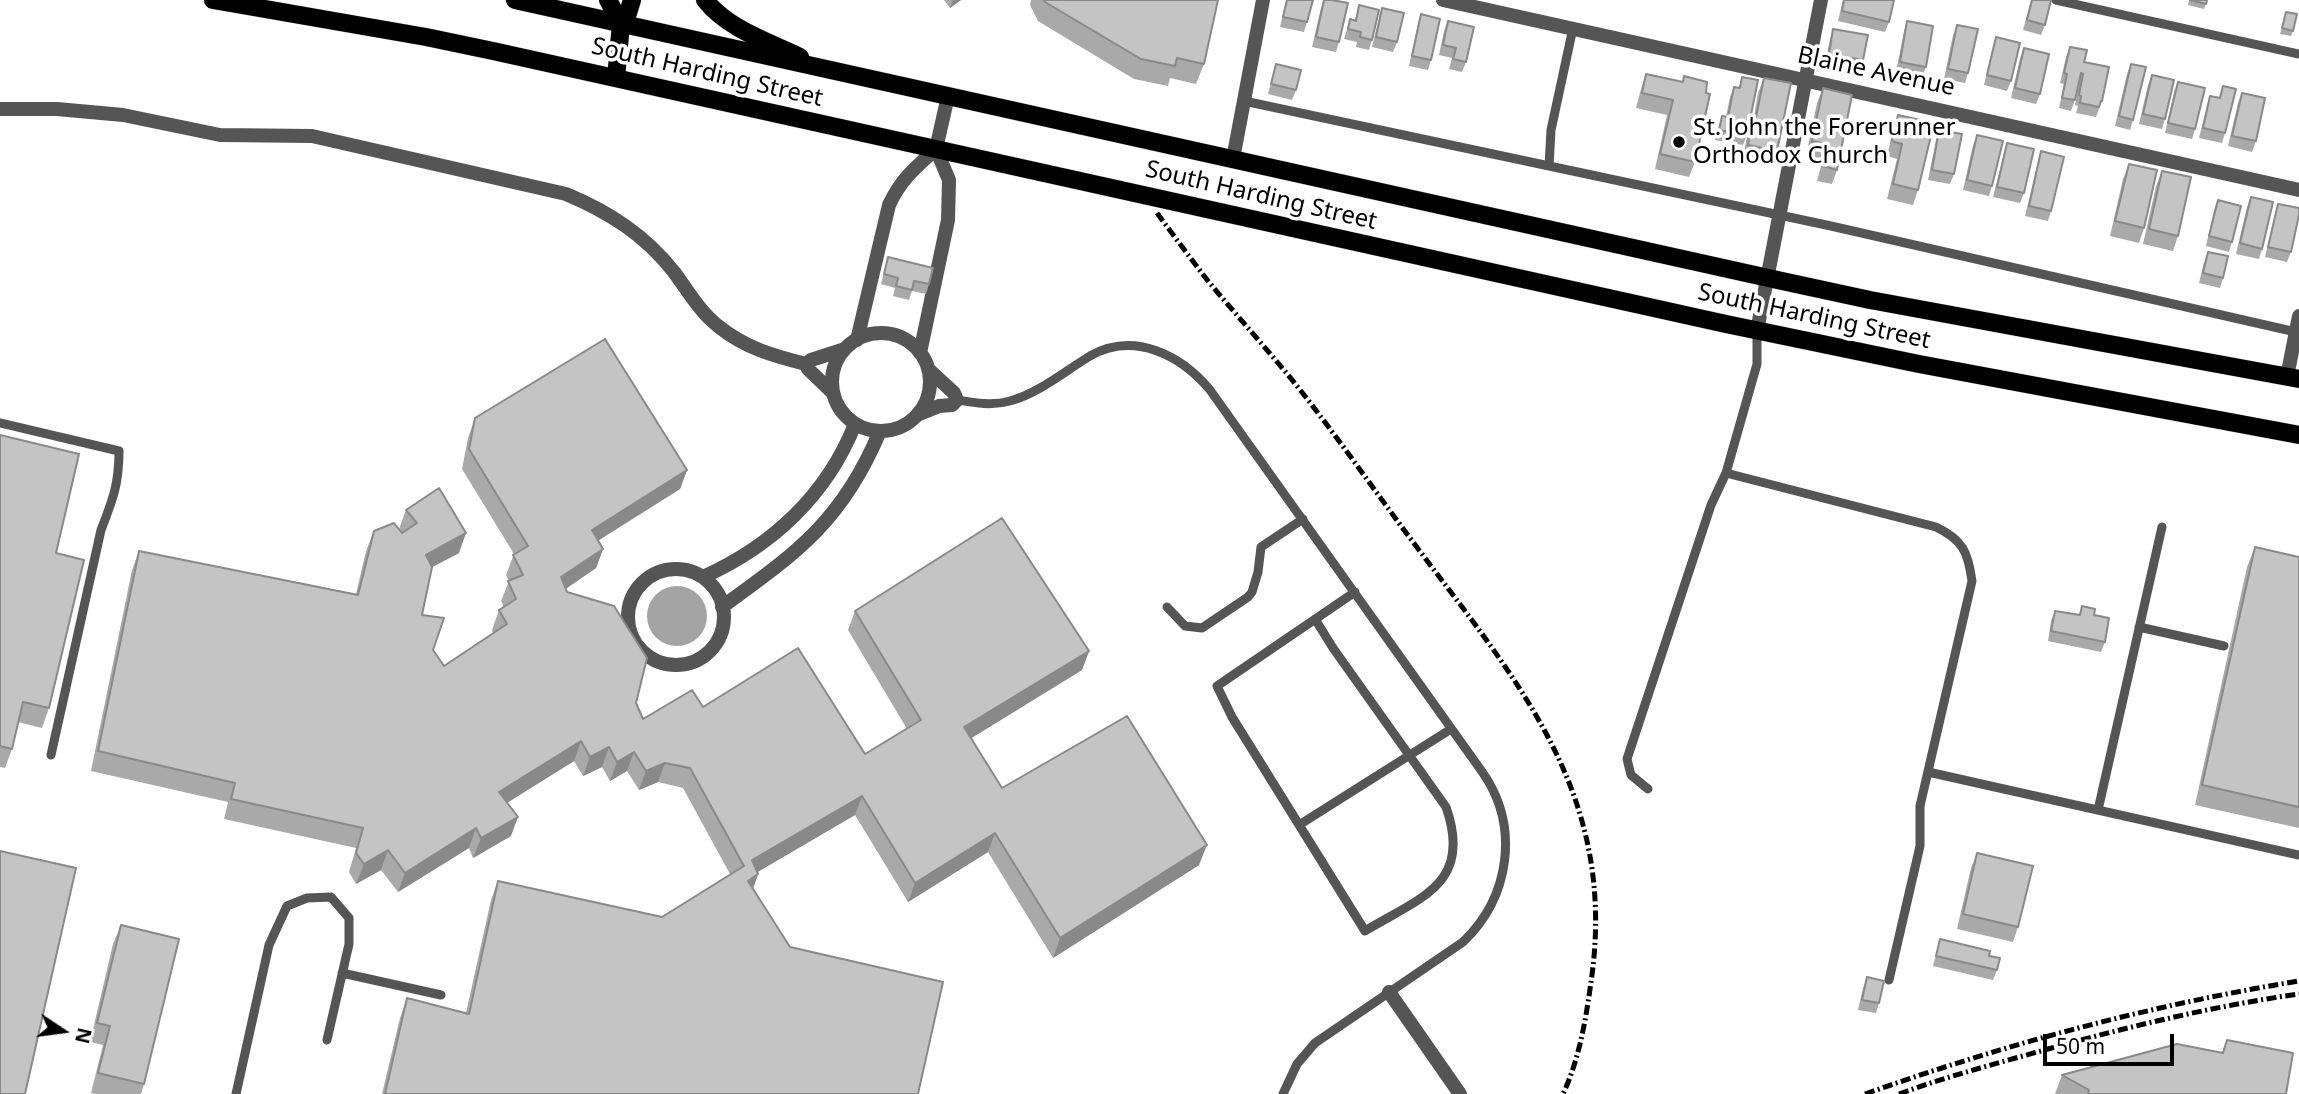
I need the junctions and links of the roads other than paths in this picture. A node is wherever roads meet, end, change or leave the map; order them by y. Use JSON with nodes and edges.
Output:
{"nodes":[{"id":1,"x":212,"y":0,"type":"edge"},
{"id":2,"x":519,"y":0,"type":"edge"},
{"id":3,"x":608,"y":0,"type":"edge"},
{"id":4,"x":632,"y":0,"type":"edge"},
{"id":5,"x":705,"y":0,"type":"edge"},
{"id":6,"x":1263,"y":0,"type":"edge"},
{"id":7,"x":1443,"y":0,"type":"edge"},
{"id":8,"x":1821,"y":0,"type":"edge"},
{"id":9,"x":2056,"y":0,"type":"edge"},
{"id":10,"x":621,"y":24,"type":"junction"},
{"id":11,"x":1573,"y":28,"type":"junction"},
{"id":12,"x":2299,"y":54,"type":"edge"},
{"id":13,"x":825,"y":69,"type":"junction"},
{"id":14,"x":616,"y":78,"type":"junction"},
{"id":15,"x":1805,"y":80,"type":"junction"},
{"id":16,"x":948,"y":96,"type":"junction"},
{"id":17,"x":1244,"y":101,"type":"junction"},
{"id":18,"x":0,"y":109,"type":"edge"},
{"id":19,"x":936,"y":149,"type":"junction"},
{"id":20,"x":1233,"y":159,"type":"junction"},
{"id":21,"x":1549,"y":166,"type":"junction"},
{"id":22,"x":2299,"y":190,"type":"edge"},
{"id":23,"x":1779,"y":216,"type":"junction"},
{"id":24,"x":1767,"y":278,"type":"junction"},
{"id":25,"x":2299,"y":316,"type":"edge"},
{"id":26,"x":1757,"y":331,"type":"junction"},
{"id":27,"x":2296,"y":332,"type":"junction"},
{"id":28,"x":851,"y":344,"type":"junction"},
{"id":29,"x":920,"y":353,"type":"junction"},
{"id":30,"x":807,"y":364,"type":"junction"},
{"id":31,"x":928,"y":369,"type":"junction"},
{"id":32,"x":2293,"y":378,"type":"edge"},
{"id":33,"x":833,"y":393,"type":"junction"},
{"id":34,"x":957,"y":400,"type":"junction"},
{"id":35,"x":917,"y":415,"type":"junction"},
{"id":36,"x":0,"y":423,"type":"edge"},
{"id":37,"x":855,"y":424,"type":"junction"},
{"id":38,"x":880,"y":431,"type":"junction"},
{"id":39,"x":2299,"y":435,"type":"edge"},
{"id":40,"x":1726,"y":473,"type":"junction"},
{"id":41,"x":1303,"y":519,"type":"junction"},
{"id":42,"x":2162,"y":527,"type":"dead end"},
{"id":43,"x":703,"y":577,"type":"junction"},
{"id":44,"x":1354,"y":592,"type":"junction"},
{"id":45,"x":722,"y":607,"type":"junction"},
{"id":46,"x":1167,"y":607,"type":"dead end"},
{"id":47,"x":1315,"y":619,"type":"junction"},
{"id":48,"x":2139,"y":627,"type":"junction"},
{"id":49,"x":2224,"y":646,"type":"dead end"},
{"id":50,"x":1451,"y":729,"type":"junction"},
{"id":51,"x":51,"y":755,"type":"dead end"},
{"id":52,"x":1410,"y":756,"type":"junction"},
{"id":53,"x":1928,"y":772,"type":"junction"},
{"id":54,"x":1648,"y":789,"type":"dead end"},
{"id":55,"x":2098,"y":810,"type":"junction"},
{"id":56,"x":1299,"y":825,"type":"junction"},
{"id":57,"x":2299,"y":855,"type":"edge"},
{"id":58,"x":342,"y":973,"type":"junction"},
{"id":59,"x":1889,"y":980,"type":"dead end"},
{"id":60,"x":1389,"y":992,"type":"junction"},
{"id":61,"x":441,"y":995,"type":"dead end"},
{"id":62,"x":327,"y":1040,"type":"dead end"},
{"id":63,"x":1456,"y":1092,"type":"edge"},
{"id":64,"x":236,"y":1094,"type":"edge"},
{"id":65,"x":1283,"y":1094,"type":"edge"}],
"edges":[{"from":1,"to":14,"type":"main road","name":"South Harding Street"},
{"from":2,"to":10,"type":"main road","name":"South Harding Street"},
{"from":3,"to":10,"type":"main road"},
{"from":4,"to":10,"type":"main road"},
{"from":5,"to":13,"type":"main road"},
{"from":6,"to":17,"type":"street"},
{"from":7,"to":11,"type":"street","name":"Blaine Avenue"},
{"from":8,"to":15,"type":"street"},
{"from":9,"to":12,"type":"lane"},
{"from":10,"to":13,"type":"main road","name":"South Harding Street"},
{"from":10,"to":14,"type":"main road"},
{"from":11,"to":15,"type":"street","name":"Blaine Avenue"},
{"from":11,"to":21,"type":"lane"},
{"from":13,"to":16,"type":"main road","name":"South Harding Street"},
{"from":14,"to":19,"type":"main road","name":"South Harding Street"},
{"from":15,"to":22,"type":"street","name":"Blaine Avenue"},
{"from":15,"to":23,"type":"street"},
{"from":16,"to":19,"type":"street"},
{"from":16,"to":20,"type":"main road","name":"South Harding Street"},
{"from":17,"to":20,"type":"street"},
{"from":17,"to":21,"type":"lane"},
{"from":18,"to":30,"type":"street"},
{"from":19,"to":26,"type":"main road","name":"South Harding Street"},
{"from":19,"to":28,"type":"street"},
{"from":19,"to":29,"type":"street"},
{"from":20,"to":24,"type":"main road","name":"South Harding Street"},
{"from":21,"to":23,"type":"lane"},
{"from":23,"to":24,"type":"street"},
{"from":23,"to":27,"type":"lane"},
{"from":24,"to":26,"type":"street"},
{"from":24,"to":32,"type":"main road","name":"South Harding Street"},
{"from":25,"to":27,"type":"street"},
{"from":26,"to":39,"type":"main road","name":"South Harding Street"},
{"from":26,"to":40,"type":"lane"},
{"from":27,"to":32,"type":"street"},
{"from":28,"to":29,"type":"street"},
{"from":28,"to":30,"type":"street"},
{"from":28,"to":33,"type":"street"},
{"from":29,"to":31,"type":"street"},
{"from":30,"to":33,"type":"street"},
{"from":31,"to":34,"type":"street"},
{"from":31,"to":35,"type":"street"},
{"from":33,"to":37,"type":"street"},
{"from":34,"to":35,"type":"street"},
{"from":34,"to":41,"type":"lane"},
{"from":35,"to":38,"type":"street"},
{"from":36,"to":51,"type":"lane"},
{"from":37,"to":38,"type":"street"},
{"from":37,"to":43,"type":"street"},
{"from":38,"to":45,"type":"street"},
{"from":40,"to":53,"type":"lane"},
{"from":40,"to":54,"type":"lane"},
{"from":41,"to":44,"type":"lane"},
{"from":41,"to":46,"type":"lane"},
{"from":42,"to":48,"type":"lane"},
{"from":43,"to":45,"type":"street"},
{"from":43,"to":45,"type":"street"},
{"from":44,"to":47,"type":"lane"},
{"from":44,"to":50,"type":"lane"},
{"from":47,"to":52,"type":"lane"},
{"from":47,"to":56,"type":"lane"},
{"from":48,"to":49,"type":"lane"},
{"from":48,"to":55,"type":"lane"},
{"from":50,"to":52,"type":"lane"},
{"from":50,"to":60,"type":"lane"},
{"from":52,"to":56,"type":"lane"},
{"from":52,"to":56,"type":"lane"},
{"from":53,"to":55,"type":"lane"},
{"from":53,"to":59,"type":"lane"},
{"from":55,"to":57,"type":"lane"},
{"from":58,"to":61,"type":"lane"},
{"from":58,"to":62,"type":"lane"},
{"from":58,"to":64,"type":"lane"},
{"from":60,"to":63,"type":"street"},
{"from":60,"to":65,"type":"lane"}]}
